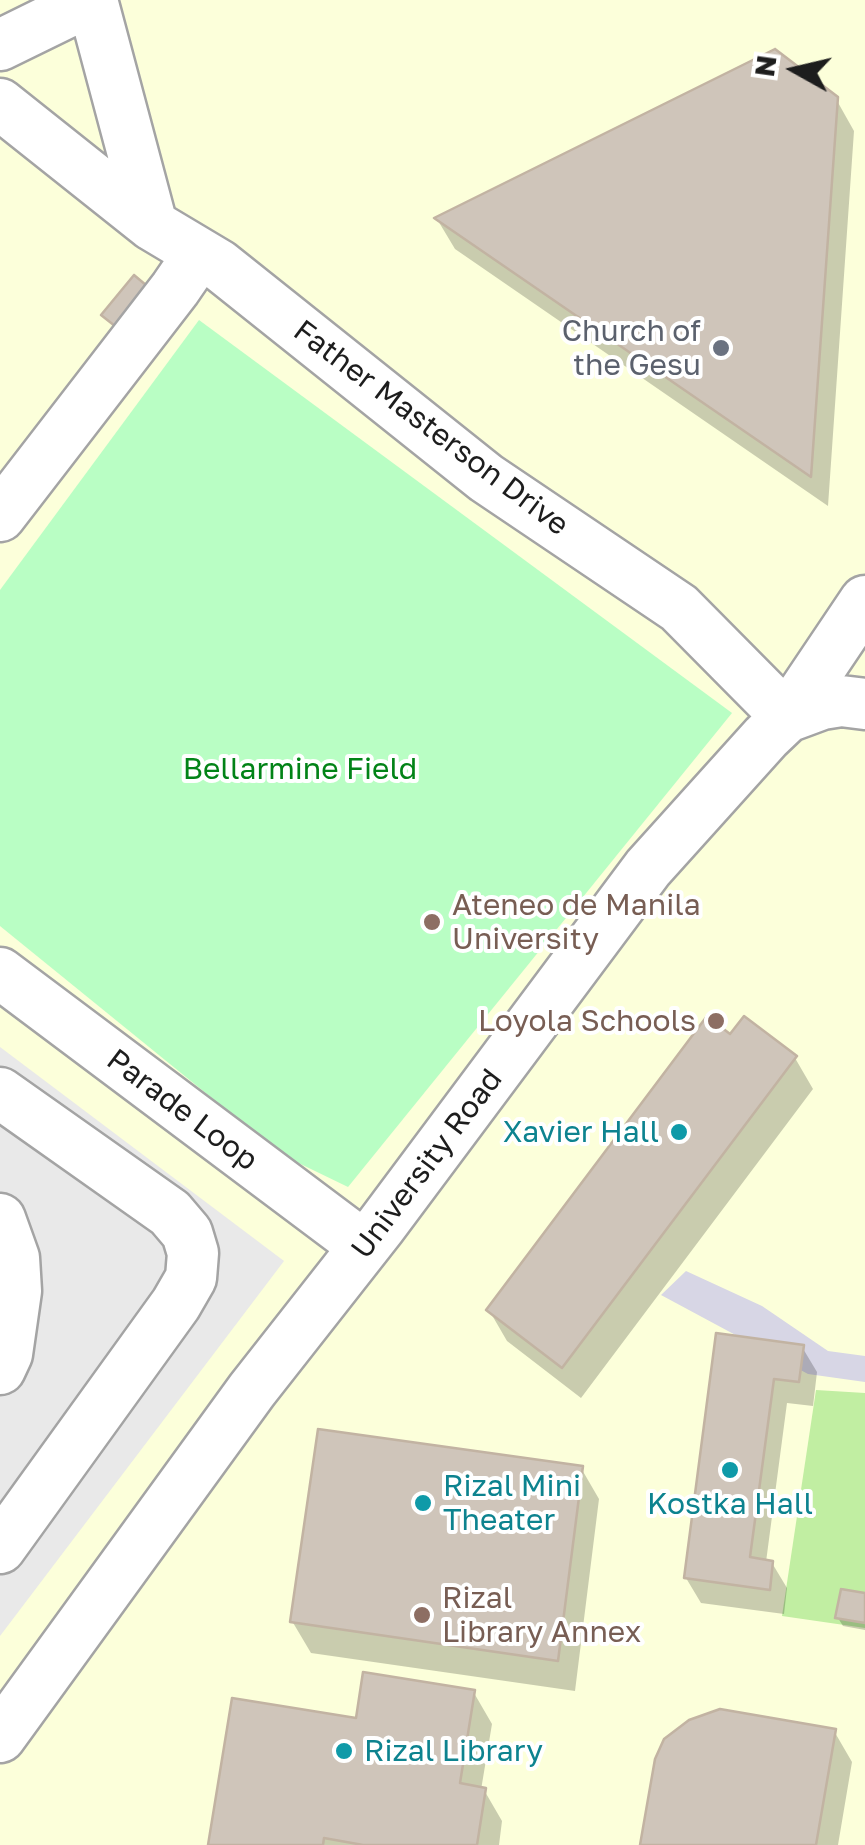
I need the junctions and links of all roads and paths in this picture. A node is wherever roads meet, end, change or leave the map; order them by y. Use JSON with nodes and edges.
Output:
{"nodes":[{"id":1,"x":92,"y":0,"type":"edge"},
{"id":2,"x":0,"y":46,"type":"edge"},
{"id":3,"x":0,"y":104,"type":"edge"},
{"id":4,"x":152,"y":225,"type":"junction"},
{"id":5,"x":200,"y":254,"type":"junction"},
{"id":6,"x":0,"y":516,"type":"edge"},
{"id":7,"x":865,"y":600,"type":"edge"},
{"id":8,"x":865,"y":704,"type":"edge"},
{"id":9,"x":787,"y":717,"type":"junction"},
{"id":10,"x":0,"y":972,"type":"edge"},
{"id":11,"x":0,"y":1093,"type":"edge"},
{"id":12,"x":0,"y":1219,"type":"edge"},
{"id":13,"x":347,"y":1234,"type":"junction"},
{"id":14,"x":0,"y":1369,"type":"edge"},
{"id":15,"x":1,"y":1543,"type":"edge"},
{"id":16,"x":0,"y":1737,"type":"edge"}],
"edges":[{"from":1,"to":2,"type":"lane"},
{"from":1,"to":4,"type":"lane"},
{"from":3,"to":4,"type":"lane","name":"Father Masterson Drive"},
{"from":4,"to":5,"type":"lane","name":"Father Masterson Drive"},
{"from":5,"to":6,"type":"lane"},
{"from":5,"to":9,"type":"lane","name":"Father Masterson Drive"},
{"from":7,"to":9,"type":"lane","name":"University Road"},
{"from":8,"to":9,"type":"lane"},
{"from":9,"to":13,"type":"lane","name":"University Road"},
{"from":10,"to":13,"type":"lane","name":"Parade Loop"},
{"from":11,"to":15,"type":"lane"},
{"from":12,"to":14,"type":"lane"},
{"from":13,"to":16,"type":"lane","name":"University Road"}]}
